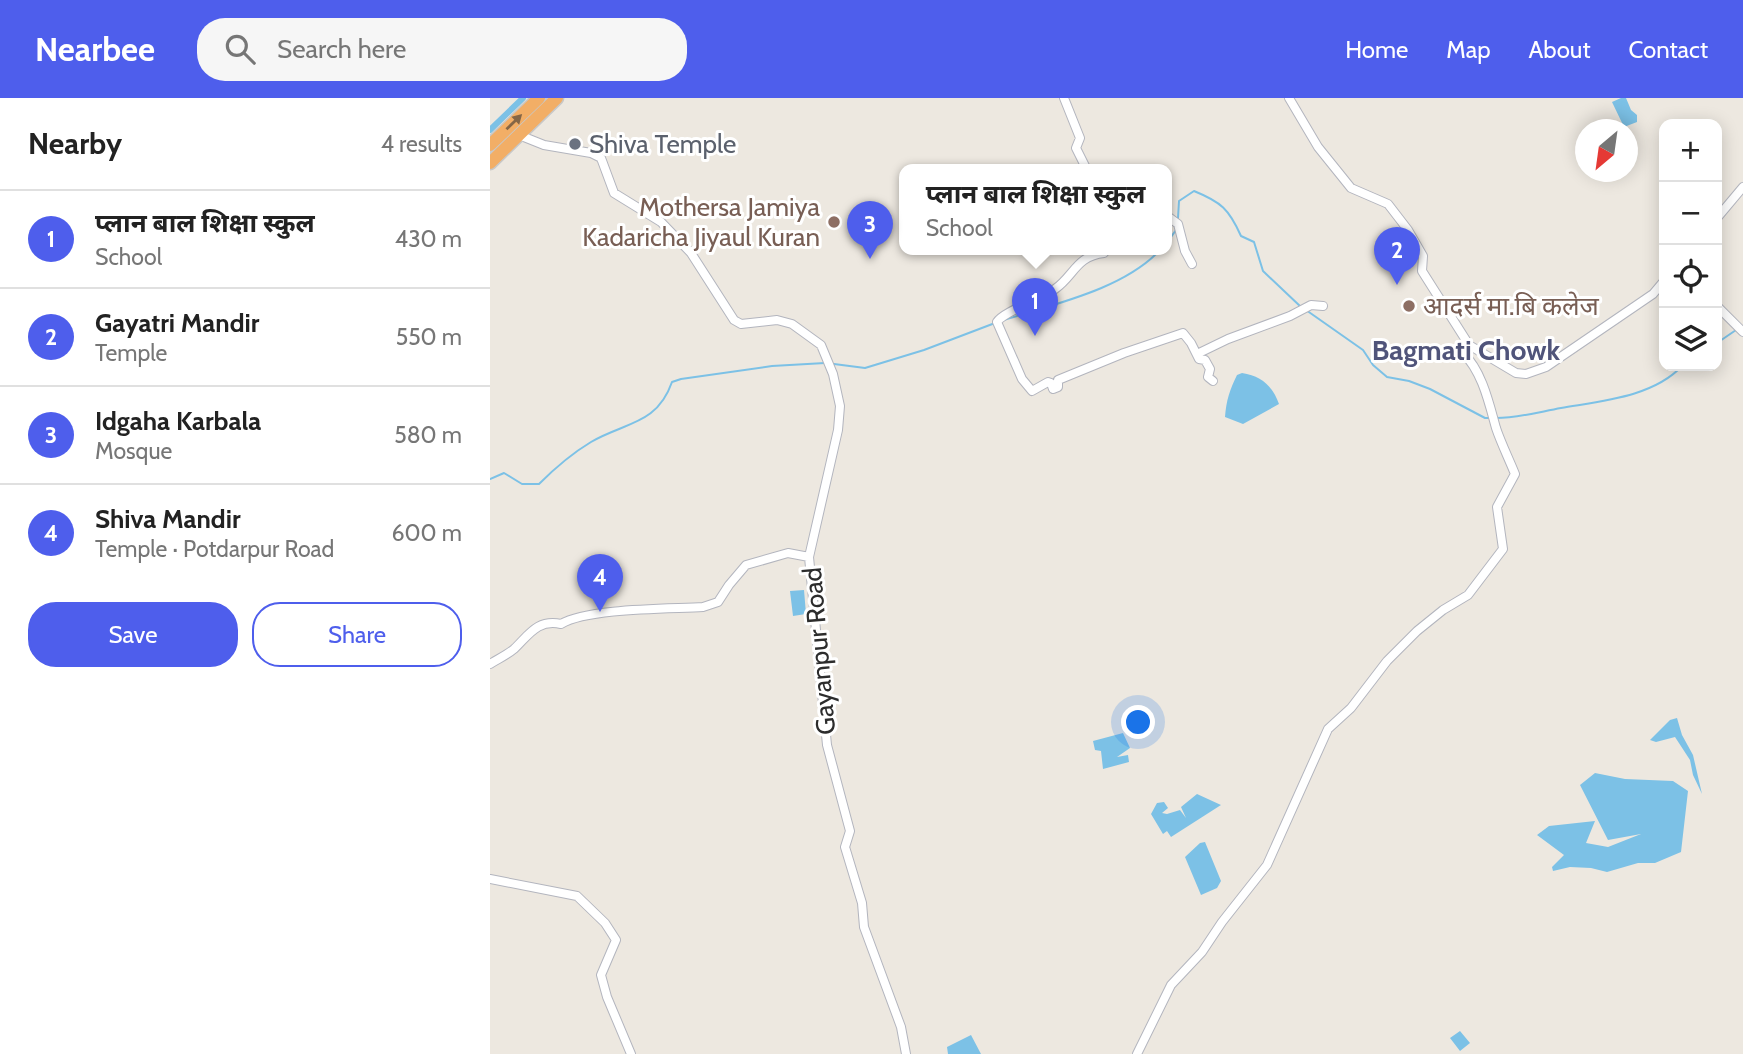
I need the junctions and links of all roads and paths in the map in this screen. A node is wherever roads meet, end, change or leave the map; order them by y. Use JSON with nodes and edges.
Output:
{"nodes":[{"id":1,"x":539,"y":98,"type":"edge"},
{"id":2,"x":557,"y":98,"type":"edge"},
{"id":3,"x":1064,"y":98,"type":"edge"},
{"id":4,"x":1293,"y":99,"type":"edge"},
{"id":5,"x":519,"y":135,"type":"junction"},
{"id":6,"x":490,"y":145,"type":"edge"},
{"id":7,"x":490,"y":163,"type":"edge"},
{"id":8,"x":1084,"y":164,"type":"edge"},
{"id":9,"x":1743,"y":187,"type":"edge"},
{"id":10,"x":1722,"y":212,"type":"edge"},
{"id":11,"x":1172,"y":220,"type":"edge"},
{"id":12,"x":1100,"y":255,"type":"edge"},
{"id":13,"x":1192,"y":264,"type":"dead end"},
{"id":14,"x":1659,"y":287,"type":"edge"},
{"id":15,"x":1324,"y":306,"type":"dead end"},
{"id":16,"x":1719,"y":308,"type":"edge"},
{"id":17,"x":1740,"y":329,"type":"edge"},
{"id":18,"x":1469,"y":345,"type":"junction"},
{"id":19,"x":1197,"y":354,"type":"junction"},
{"id":20,"x":1213,"y":381,"type":"dead end"},
{"id":21,"x":809,"y":557,"type":"junction"},
{"id":22,"x":490,"y":664,"type":"edge"},
{"id":23,"x":490,"y":879,"type":"edge"},
{"id":24,"x":631,"y":1054,"type":"edge"},
{"id":25,"x":906,"y":1054,"type":"edge"},
{"id":26,"x":1137,"y":1054,"type":"edge"}],
"edges":[{"from":6,"to":1,"type":"highway","one_way":true},
{"from":2,"to":5,"type":"highway"},
{"from":3,"to":8,"type":"street"},
{"from":4,"to":18,"type":"street"},
{"from":5,"to":7,"type":"highway"},
{"from":5,"to":21,"type":"street","name":"Gayanpur Road"},
{"from":9,"to":10,"type":"street"},
{"from":11,"to":13,"type":"street"},
{"from":12,"to":19,"type":"street"},
{"from":14,"to":18,"type":"street"},
{"from":15,"to":19,"type":"street"},
{"from":16,"to":17,"type":"street"},
{"from":18,"to":26,"type":"street"},
{"from":19,"to":20,"type":"street"},
{"from":21,"to":22,"type":"street"},
{"from":21,"to":25,"type":"street","name":"Gayanpur Road"},
{"from":23,"to":24,"type":"street"}]}
